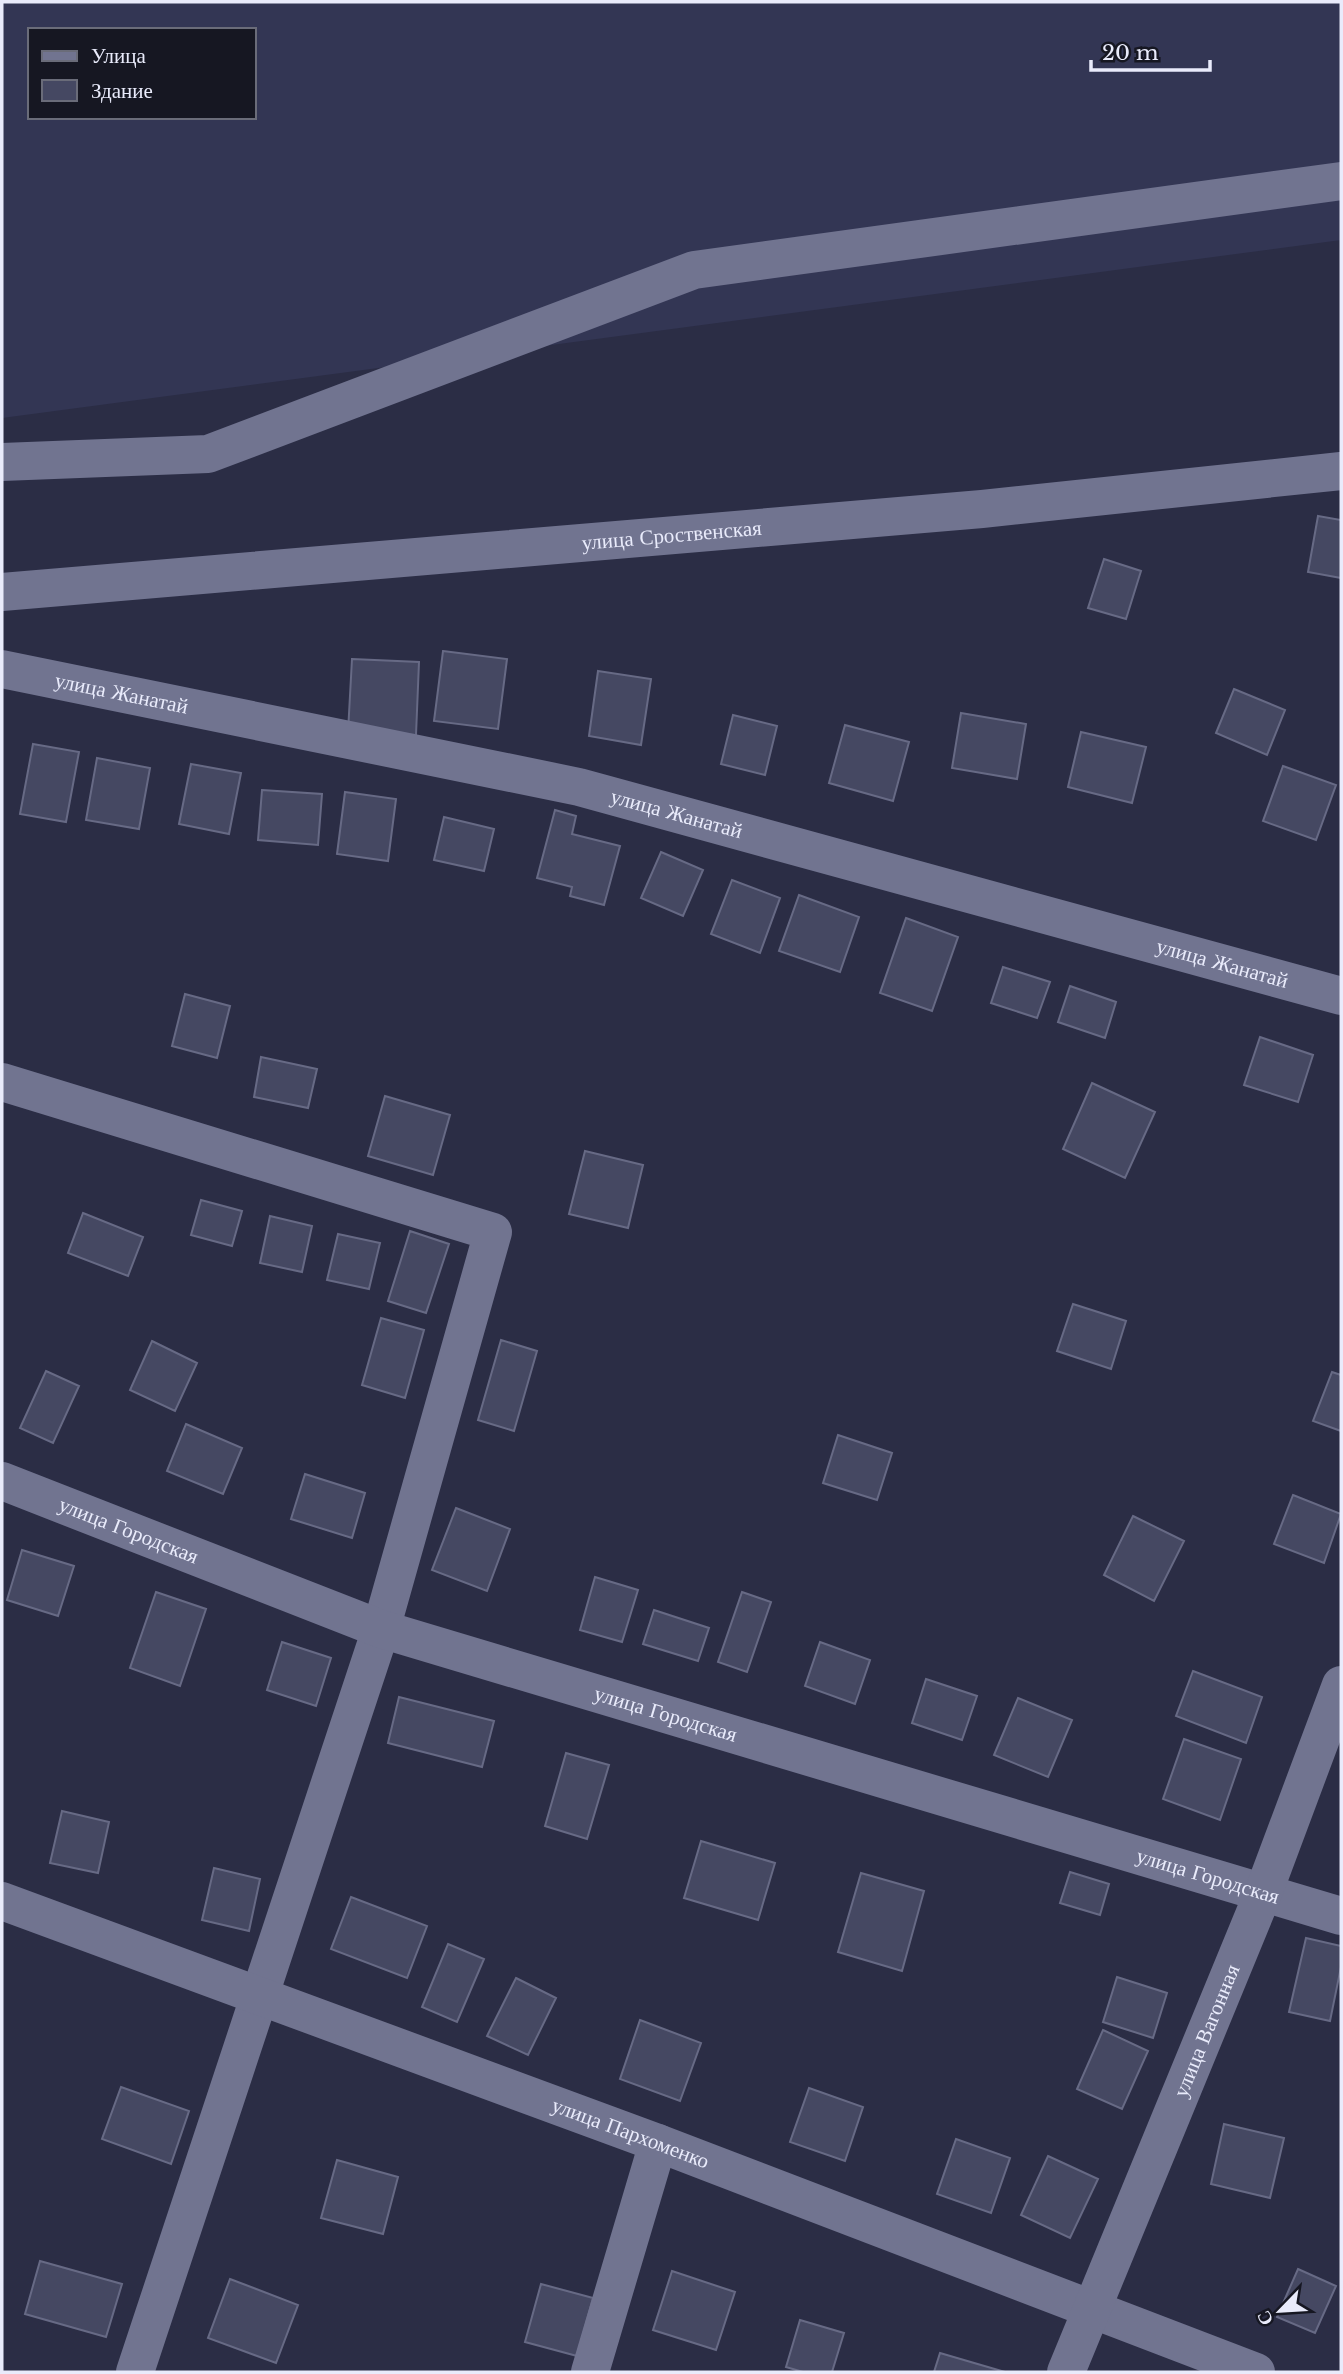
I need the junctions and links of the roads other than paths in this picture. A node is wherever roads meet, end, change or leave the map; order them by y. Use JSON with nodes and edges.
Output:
{"nodes":[{"id":1,"x":1341,"y":181,"type":"edge"},
{"id":2,"x":2,"y":462,"type":"edge"},
{"id":3,"x":1341,"y":471,"type":"edge"},
{"id":4,"x":2,"y":592,"type":"edge"},
{"id":5,"x":2,"y":669,"type":"edge"},
{"id":6,"x":1341,"y":996,"type":"edge"},
{"id":7,"x":2,"y":1082,"type":"edge"},
{"id":8,"x":2,"y":1481,"type":"edge"},
{"id":9,"x":381,"y":1629,"type":"junction"},
{"id":10,"x":1341,"y":1685,"type":"edge"},
{"id":11,"x":1264,"y":1891,"type":"junction"},
{"id":12,"x":2,"y":1901,"type":"edge"},
{"id":13,"x":1341,"y":1916,"type":"edge"},
{"id":14,"x":258,"y":1993,"type":"junction"},
{"id":15,"x":658,"y":2143,"type":"junction"},
{"id":16,"x":1089,"y":2310,"type":"junction"},
{"id":17,"x":135,"y":2372,"type":"edge"},
{"id":18,"x":590,"y":2372,"type":"edge"},
{"id":19,"x":1066,"y":2372,"type":"edge"},
{"id":20,"x":1256,"y":2372,"type":"edge"}],
"edges":[{"from":1,"to":2,"type":"street"},
{"from":3,"to":4,"type":"street","name":"улица Сроственская"},
{"from":5,"to":6,"type":"street","name":"улица Жанатай"},
{"from":7,"to":9,"type":"street"},
{"from":8,"to":9,"type":"street","name":"улица Городская"},
{"from":9,"to":11,"type":"street","name":"улица Городская"},
{"from":9,"to":14,"type":"street"},
{"from":10,"to":11,"type":"street","name":"улица Вагонная"},
{"from":11,"to":13,"type":"street","name":"улица Городская"},
{"from":11,"to":16,"type":"street","name":"улица Вагонная"},
{"from":12,"to":14,"type":"street","name":"улица Пархоменко"},
{"from":14,"to":15,"type":"street","name":"улица Пархоменко"},
{"from":14,"to":17,"type":"street"},
{"from":15,"to":16,"type":"street","name":"улица Пархоменко"},
{"from":15,"to":18,"type":"street"},
{"from":16,"to":19,"type":"street","name":"улица Вагонная"},
{"from":16,"to":20,"type":"street","name":"улица Пархоменко"}]}
